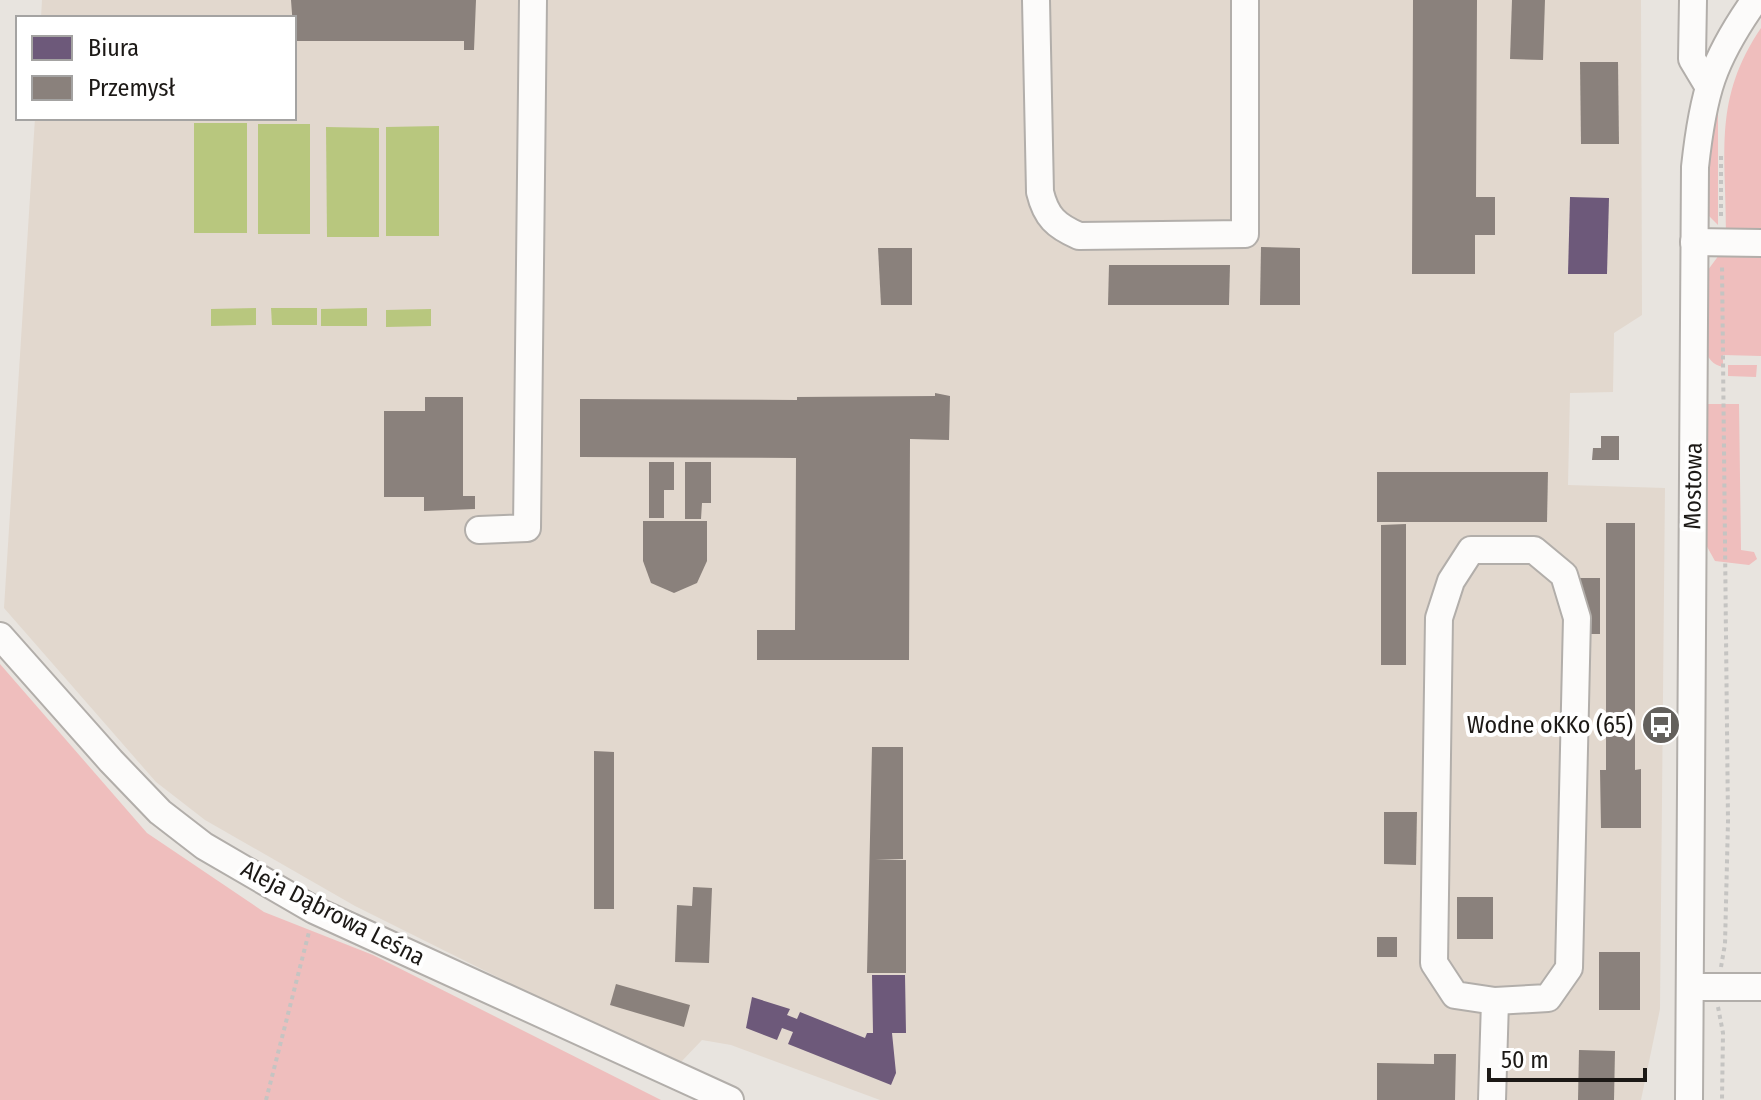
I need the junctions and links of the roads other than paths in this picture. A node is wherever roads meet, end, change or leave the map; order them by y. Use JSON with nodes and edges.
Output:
{"nodes":[{"id":1,"x":533,"y":0,"type":"edge"},
{"id":2,"x":1036,"y":0,"type":"edge"},
{"id":3,"x":1245,"y":0,"type":"edge"},
{"id":4,"x":1693,"y":0,"type":"edge"},
{"id":5,"x":1755,"y":0,"type":"edge"},
{"id":6,"x":1707,"y":84,"type":"junction"},
{"id":7,"x":1694,"y":242,"type":"junction"},
{"id":8,"x":1761,"y":243,"type":"edge"},
{"id":9,"x":479,"y":530,"type":"dead end"},
{"id":10,"x":0,"y":636,"type":"edge"},
{"id":11,"x":1704,"y":987,"type":"junction"},
{"id":12,"x":1761,"y":987,"type":"edge"},
{"id":13,"x":1495,"y":1001,"type":"junction"},
{"id":14,"x":730,"y":1100,"type":"edge"},
{"id":15,"x":1492,"y":1100,"type":"edge"},
{"id":16,"x":1689,"y":1100,"type":"edge"}],
"edges":[{"from":1,"to":9,"type":"street"},
{"from":2,"to":3,"type":"street"},
{"from":4,"to":6,"type":"street"},
{"from":5,"to":6,"type":"street","name":"Mostowa"},
{"from":6,"to":7,"type":"street","name":"Mostowa"},
{"from":7,"to":8,"type":"street"},
{"from":7,"to":11,"type":"street","name":"Mostowa"},
{"from":10,"to":14,"type":"street","name":"Aleja Dąbrowa Leśna"},
{"from":11,"to":12,"type":"street"},
{"from":11,"to":16,"type":"street","name":"Mostowa"},
{"from":13,"to":13,"type":"street"},
{"from":13,"to":15,"type":"street"}]}
